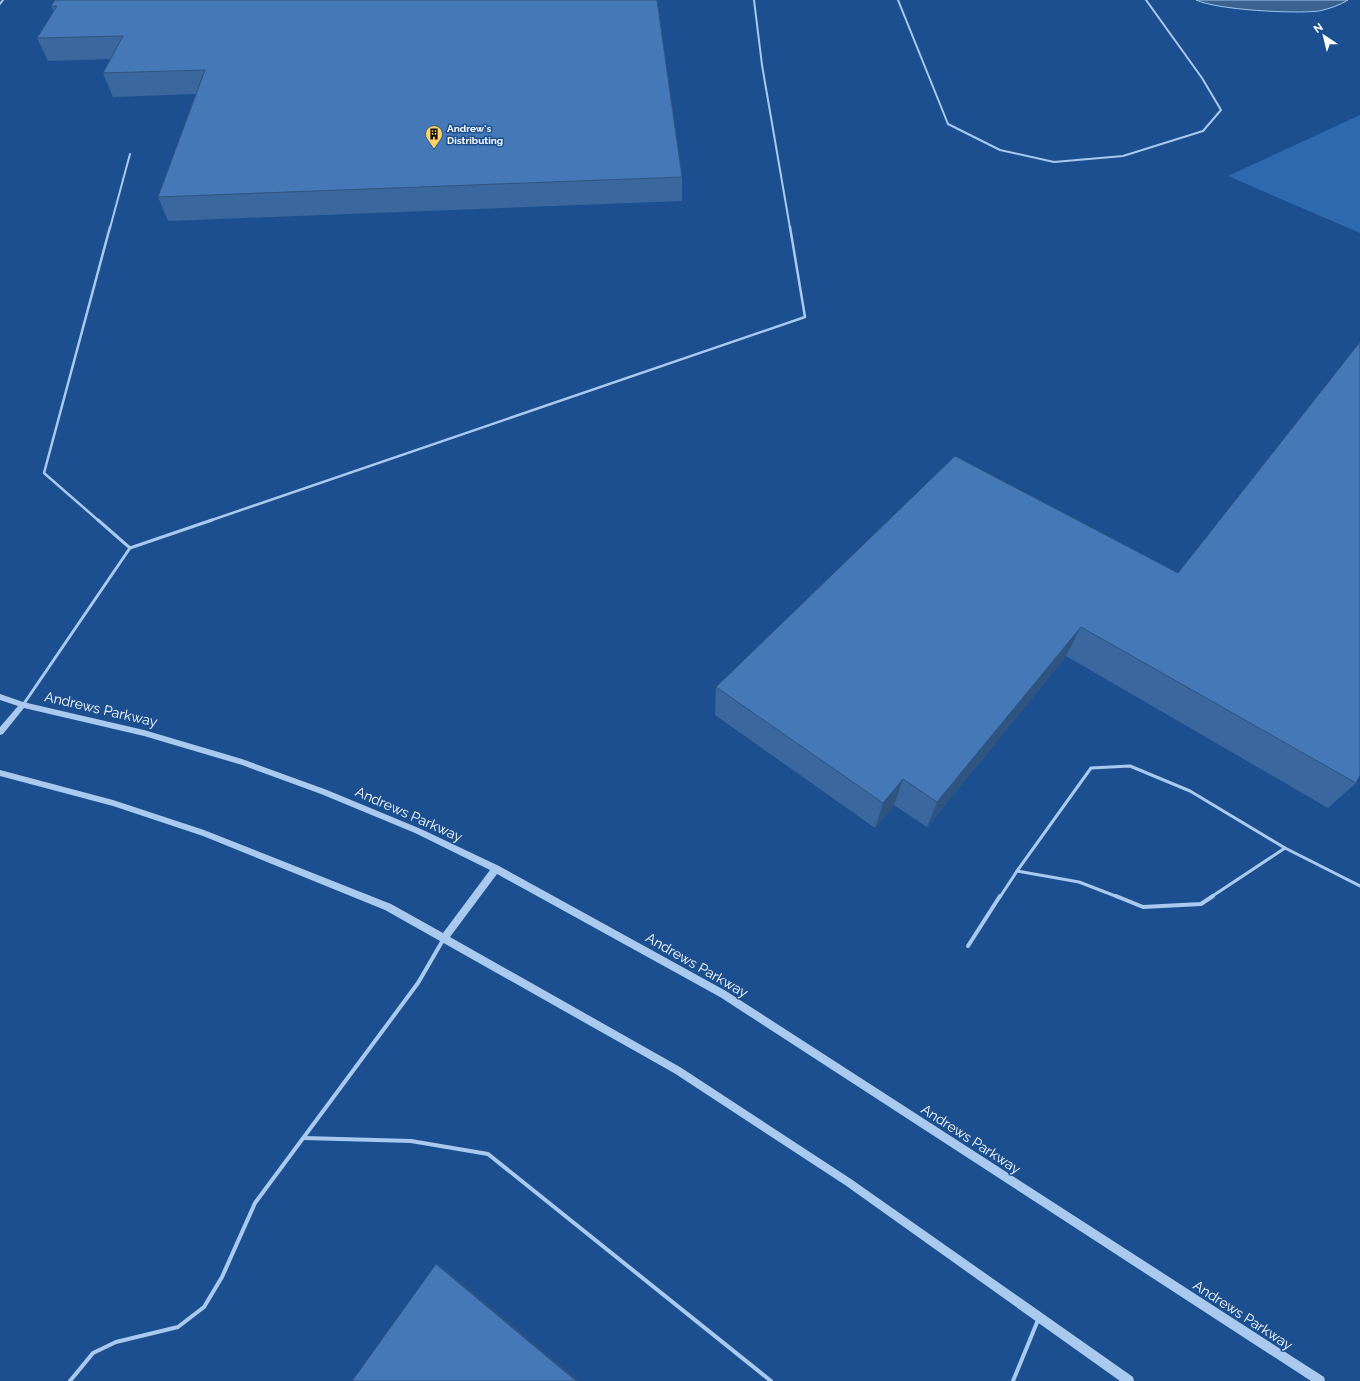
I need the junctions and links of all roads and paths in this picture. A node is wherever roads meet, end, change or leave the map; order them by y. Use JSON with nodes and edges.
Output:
{"nodes":[{"id":1,"x":3,"y":0,"type":"edge"},
{"id":2,"x":754,"y":0,"type":"edge"},
{"id":3,"x":898,"y":0,"type":"edge"},
{"id":4,"x":1146,"y":0,"type":"edge"},
{"id":5,"x":0,"y":4,"type":"edge"},
{"id":6,"x":130,"y":154,"type":"dead end"},
{"id":7,"x":130,"y":548,"type":"junction"},
{"id":8,"x":0,"y":697,"type":"edge"},
{"id":9,"x":22,"y":705,"type":"junction"},
{"id":10,"x":0,"y":732,"type":"edge"},
{"id":11,"x":0,"y":774,"type":"edge"},
{"id":12,"x":1285,"y":848,"type":"junction"},
{"id":13,"x":496,"y":868,"type":"junction"},
{"id":14,"x":1017,"y":871,"type":"junction"},
{"id":15,"x":1360,"y":886,"type":"edge"},
{"id":16,"x":444,"y":937,"type":"junction"},
{"id":17,"x":968,"y":946,"type":"dead end"},
{"id":18,"x":304,"y":1138,"type":"junction"},
{"id":19,"x":1039,"y":1317,"type":"junction"},
{"id":20,"x":70,"y":1381,"type":"edge"},
{"id":21,"x":771,"y":1381,"type":"edge"},
{"id":22,"x":1013,"y":1381,"type":"edge"},
{"id":23,"x":1129,"y":1381,"type":"edge"},
{"id":24,"x":1320,"y":1381,"type":"edge"}],
"edges":[{"from":1,"to":5,"type":"lane"},
{"from":2,"to":7,"type":"lane"},
{"from":3,"to":4,"type":"lane"},
{"from":6,"to":7,"type":"lane"},
{"from":7,"to":9,"type":"lane"},
{"from":8,"to":9,"type":"street","name":"Andrews Parkway"},
{"from":9,"to":10,"type":"street"},
{"from":9,"to":13,"type":"street","name":"Andrews Parkway"},
{"from":11,"to":16,"type":"street"},
{"from":12,"to":14,"type":"lane"},
{"from":12,"to":14,"type":"lane"},
{"from":12,"to":15,"type":"lane"},
{"from":13,"to":16,"type":"street"},
{"from":13,"to":24,"type":"street","name":"Andrews Parkway"},
{"from":14,"to":17,"type":"lane"},
{"from":16,"to":18,"type":"lane"},
{"from":16,"to":19,"type":"street"},
{"from":18,"to":20,"type":"lane"},
{"from":18,"to":21,"type":"lane"},
{"from":19,"to":22,"type":"lane"},
{"from":19,"to":23,"type":"street"}]}
